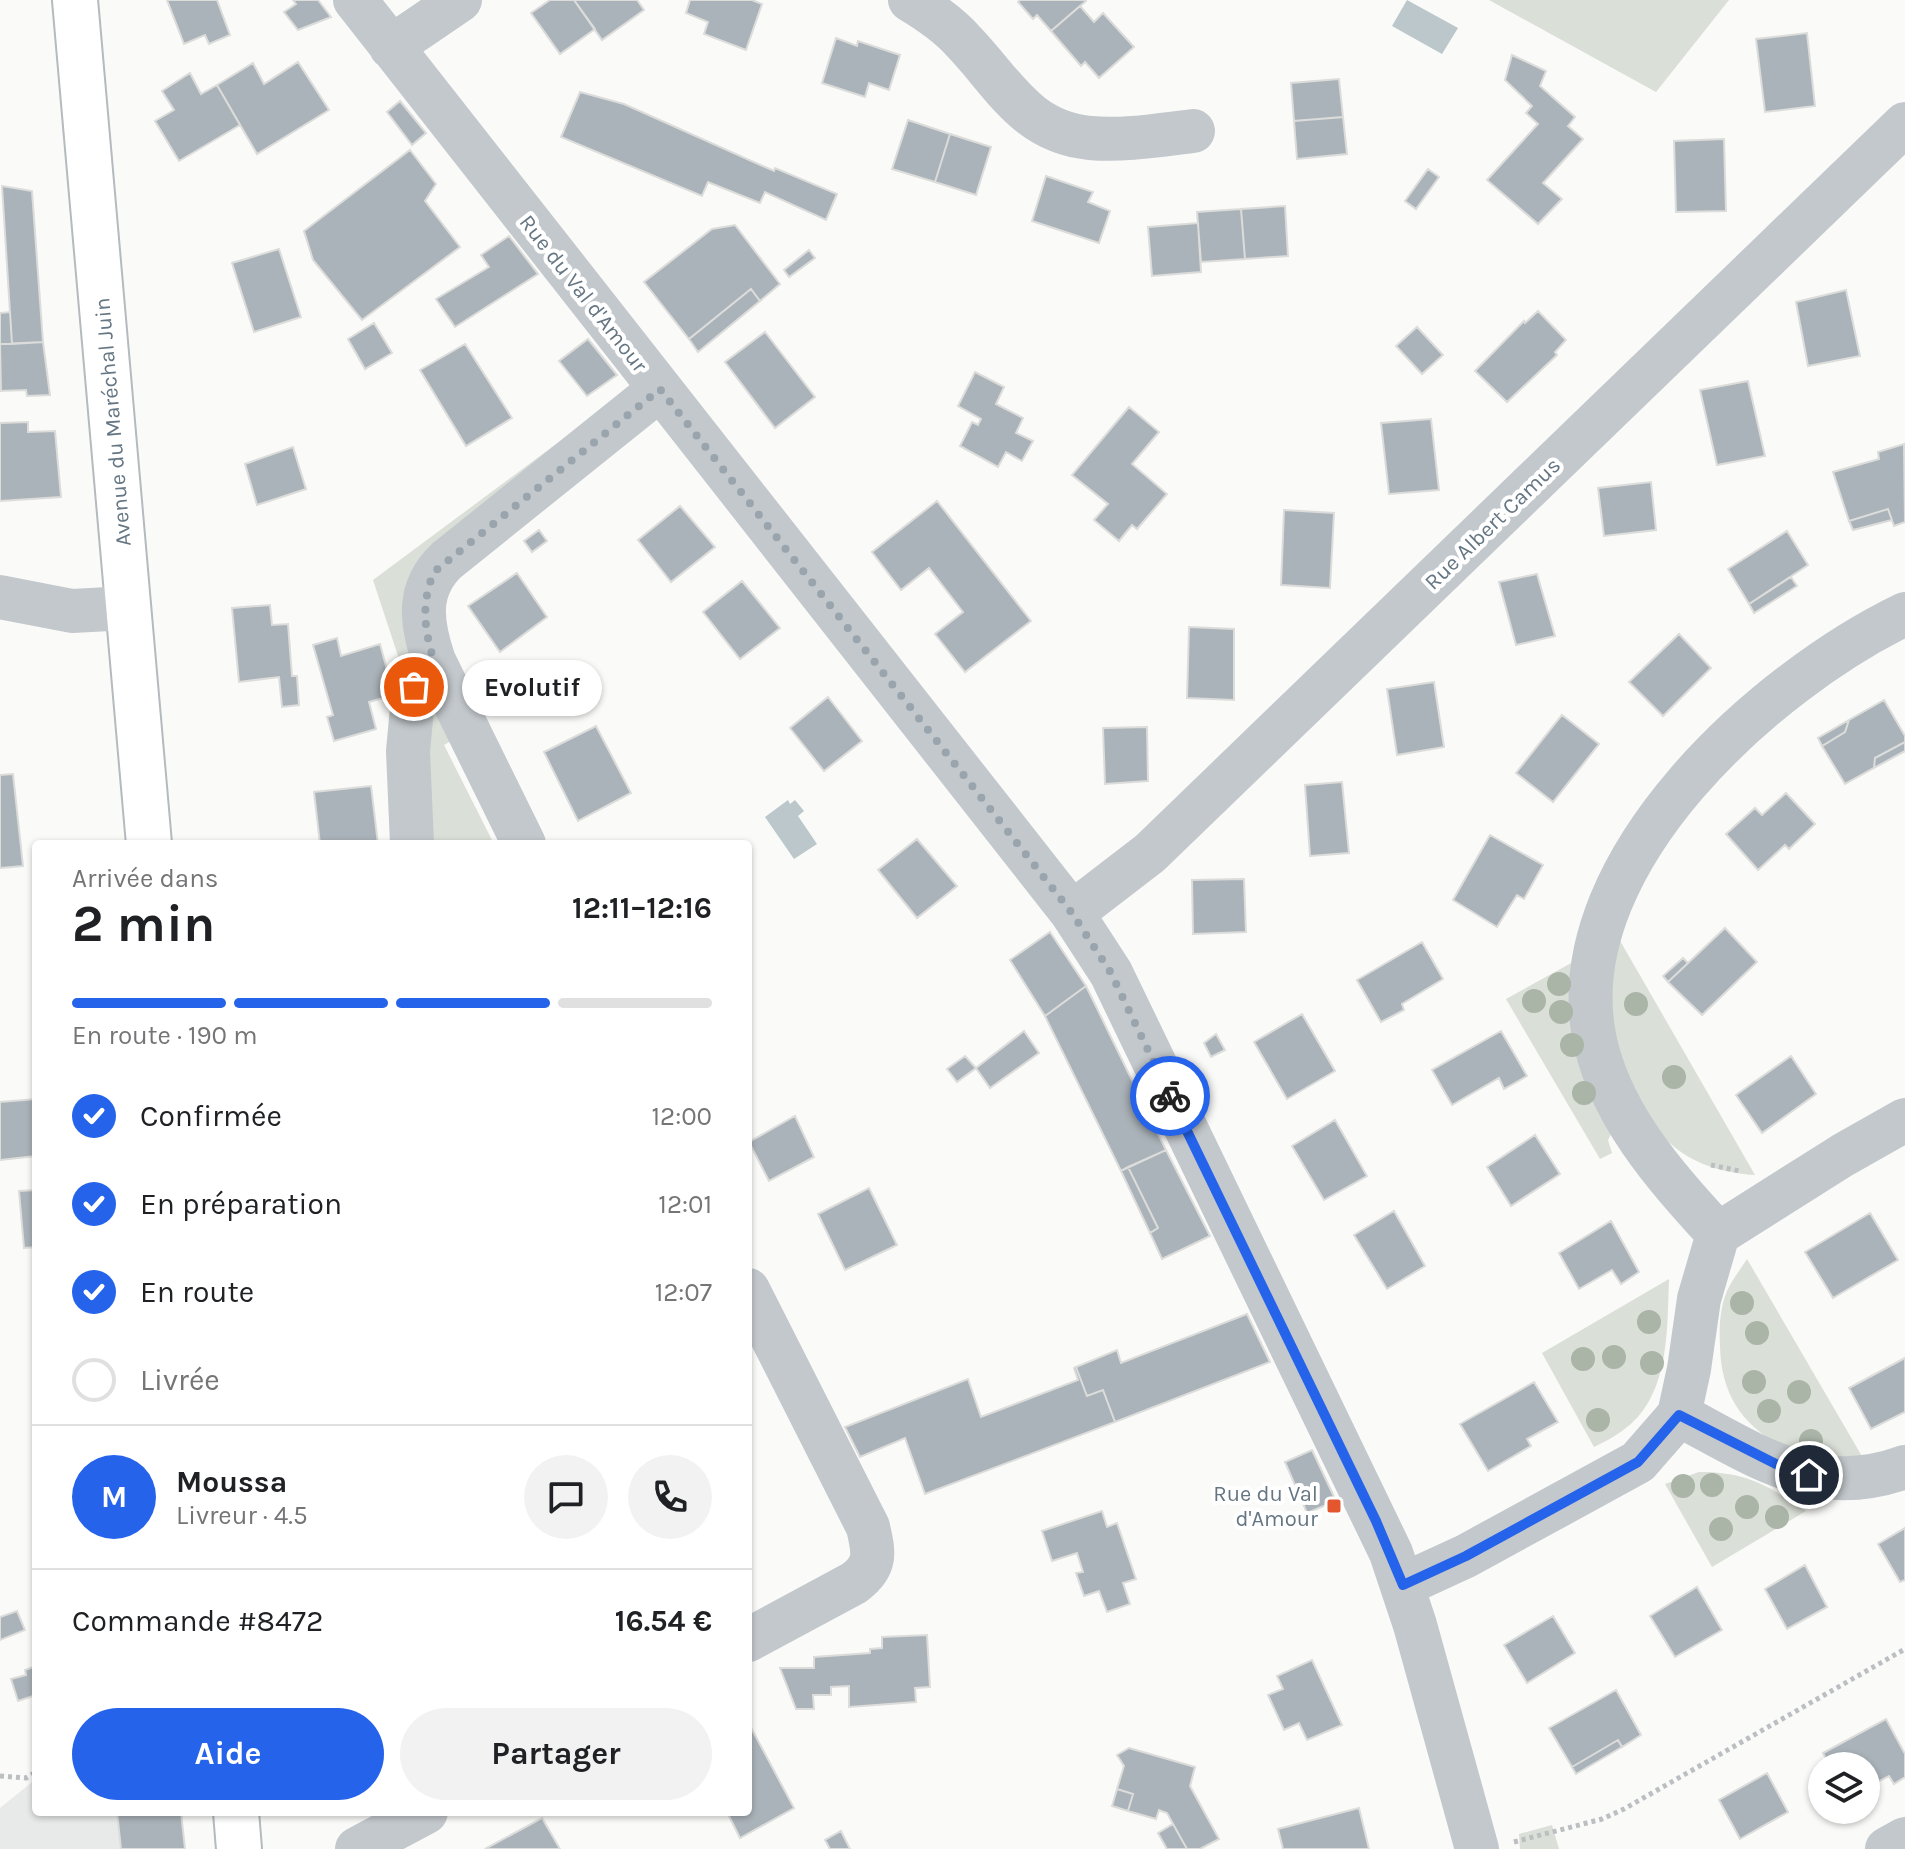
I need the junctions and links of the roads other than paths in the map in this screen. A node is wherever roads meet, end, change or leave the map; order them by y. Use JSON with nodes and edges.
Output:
{"nodes":[{"id":1,"x":75,"y":0,"type":"edge"},
{"id":2,"x":355,"y":0,"type":"edge"},
{"id":3,"x":460,"y":0,"type":"edge"},
{"id":4,"x":910,"y":0,"type":"edge"},
{"id":5,"x":391,"y":47,"type":"junction"},
{"id":6,"x":1905,"y":124,"type":"edge"},
{"id":7,"x":1193,"y":131,"type":"dead end"},
{"id":8,"x":660,"y":389,"type":"junction"},
{"id":9,"x":0,"y":597,"type":"edge"},
{"id":10,"x":128,"y":608,"type":"junction"},
{"id":11,"x":1905,"y":614,"type":"edge"},
{"id":12,"x":434,"y":661,"type":"junction"},
{"id":13,"x":149,"y":840,"type":"edge"},
{"id":14,"x":412,"y":840,"type":"edge"},
{"id":15,"x":522,"y":840,"type":"edge"},
{"id":16,"x":1072,"y":913,"type":"junction"},
{"id":17,"x":1905,"y":1120,"type":"edge"},
{"id":18,"x":1718,"y":1234,"type":"junction"},
{"id":19,"x":752,"y":1298,"type":"edge"},
{"id":20,"x":1679,"y":1415,"type":"junction"},
{"id":21,"x":1905,"y":1467,"type":"edge"},
{"id":22,"x":1403,"y":1585,"type":"junction"},
{"id":23,"x":752,"y":1638,"type":"edge"},
{"id":24,"x":236,"y":1816,"type":"edge"},
{"id":25,"x":419,"y":1816,"type":"edge"},
{"id":26,"x":1905,"y":1839,"type":"edge"},
{"id":27,"x":1495,"y":1846,"type":"edge"},
{"id":28,"x":239,"y":1849,"type":"edge"},
{"id":29,"x":357,"y":1849,"type":"edge"},
{"id":30,"x":1887,"y":1849,"type":"edge"}],
"edges":[{"from":1,"to":10,"type":"main road","name":"Avenue du Maréchal Juin"},
{"from":2,"to":5,"type":"street","name":"Rue du Val d'Amour"},
{"from":3,"to":5,"type":"street"},
{"from":4,"to":7,"type":"street"},
{"from":5,"to":8,"type":"street","name":"Rue du Val d'Amour"},
{"from":6,"to":16,"type":"street","name":"Rue Albert Camus"},
{"from":8,"to":12,"type":"street"},
{"from":8,"to":16,"type":"street","name":"Rue du Val d'Amour"},
{"from":9,"to":10,"type":"street"},
{"from":10,"to":13,"type":"main road","name":"Avenue du Maréchal Juin"},
{"from":11,"to":18,"type":"street"},
{"from":12,"to":14,"type":"street"},
{"from":12,"to":15,"type":"street"},
{"from":16,"to":22,"type":"street","name":"Rue du Val d'Amour"},
{"from":17,"to":18,"type":"street"},
{"from":18,"to":20,"type":"street"},
{"from":19,"to":23,"type":"street"},
{"from":20,"to":21,"type":"street"},
{"from":20,"to":22,"type":"street"},
{"from":22,"to":27,"type":"street","name":"Rue du Val d'Amour"},
{"from":24,"to":28,"type":"main road"},
{"from":25,"to":29,"type":"street"},
{"from":26,"to":30,"type":"street"}]}
